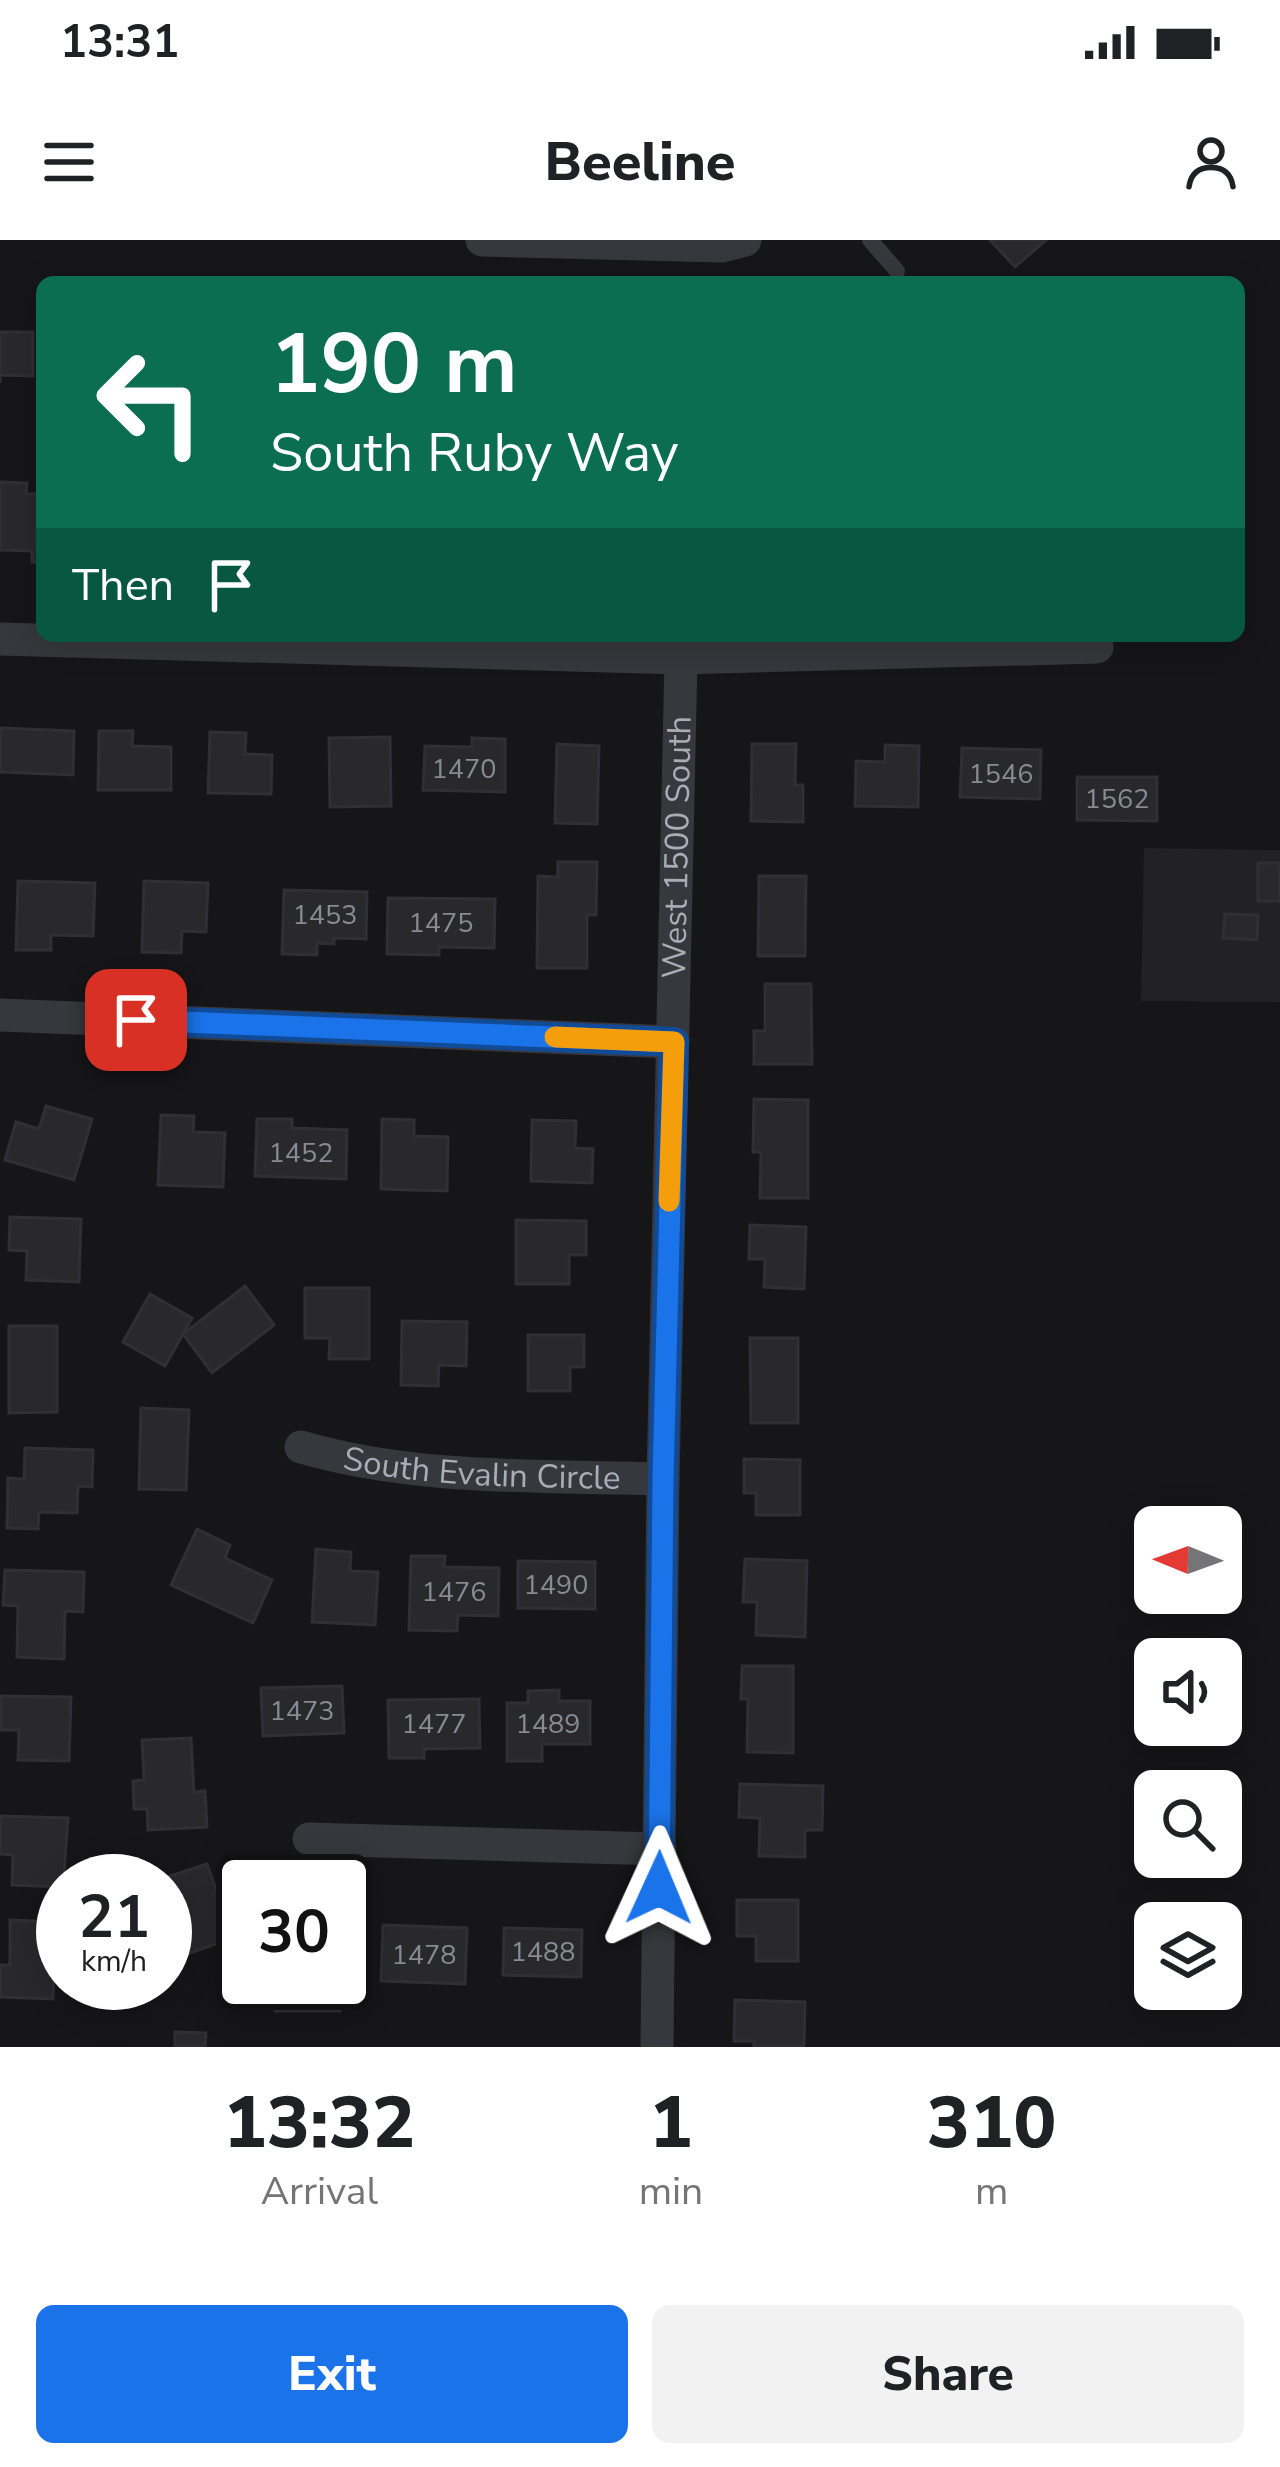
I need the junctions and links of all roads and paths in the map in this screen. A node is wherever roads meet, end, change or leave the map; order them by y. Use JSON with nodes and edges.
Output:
{"nodes":[{"id":1,"x":482,"y":240,"type":"edge"},
{"id":2,"x":745,"y":240,"type":"edge"},
{"id":3,"x":870,"y":240,"type":"edge"},
{"id":4,"x":897,"y":271,"type":"dead end"},
{"id":5,"x":0,"y":639,"type":"edge"},
{"id":6,"x":36,"y":640,"type":"edge"},
{"id":7,"x":108,"y":642,"type":"edge"},
{"id":8,"x":1097,"y":647,"type":"dead end"},
{"id":9,"x":681,"y":658,"type":"junction"},
{"id":10,"x":0,"y":1015,"type":"edge"},
{"id":11,"x":674,"y":1042,"type":"junction"},
{"id":12,"x":301,"y":1447,"type":"dead end"},
{"id":13,"x":663,"y":1479,"type":"junction"},
{"id":14,"x":309,"y":1840,"type":"dead end"},
{"id":15,"x":660,"y":1849,"type":"junction"},
{"id":16,"x":657,"y":2047,"type":"edge"}],
"edges":[{"from":1,"to":2,"type":"street"},
{"from":3,"to":4,"type":"lane"},
{"from":5,"to":6,"type":"street"},
{"from":7,"to":9,"type":"street"},
{"from":8,"to":9,"type":"street"},
{"from":9,"to":11,"type":"street","name":"West 1500 South"},
{"from":10,"to":11,"type":"street"},
{"from":11,"to":13,"type":"street","name":"West 1500 South"},
{"from":12,"to":13,"type":"street","name":"South Evalin Circle"},
{"from":13,"to":15,"type":"street","name":"West 1500 South"},
{"from":14,"to":15,"type":"street"},
{"from":15,"to":16,"type":"street","name":"West 1500 South"}]}
